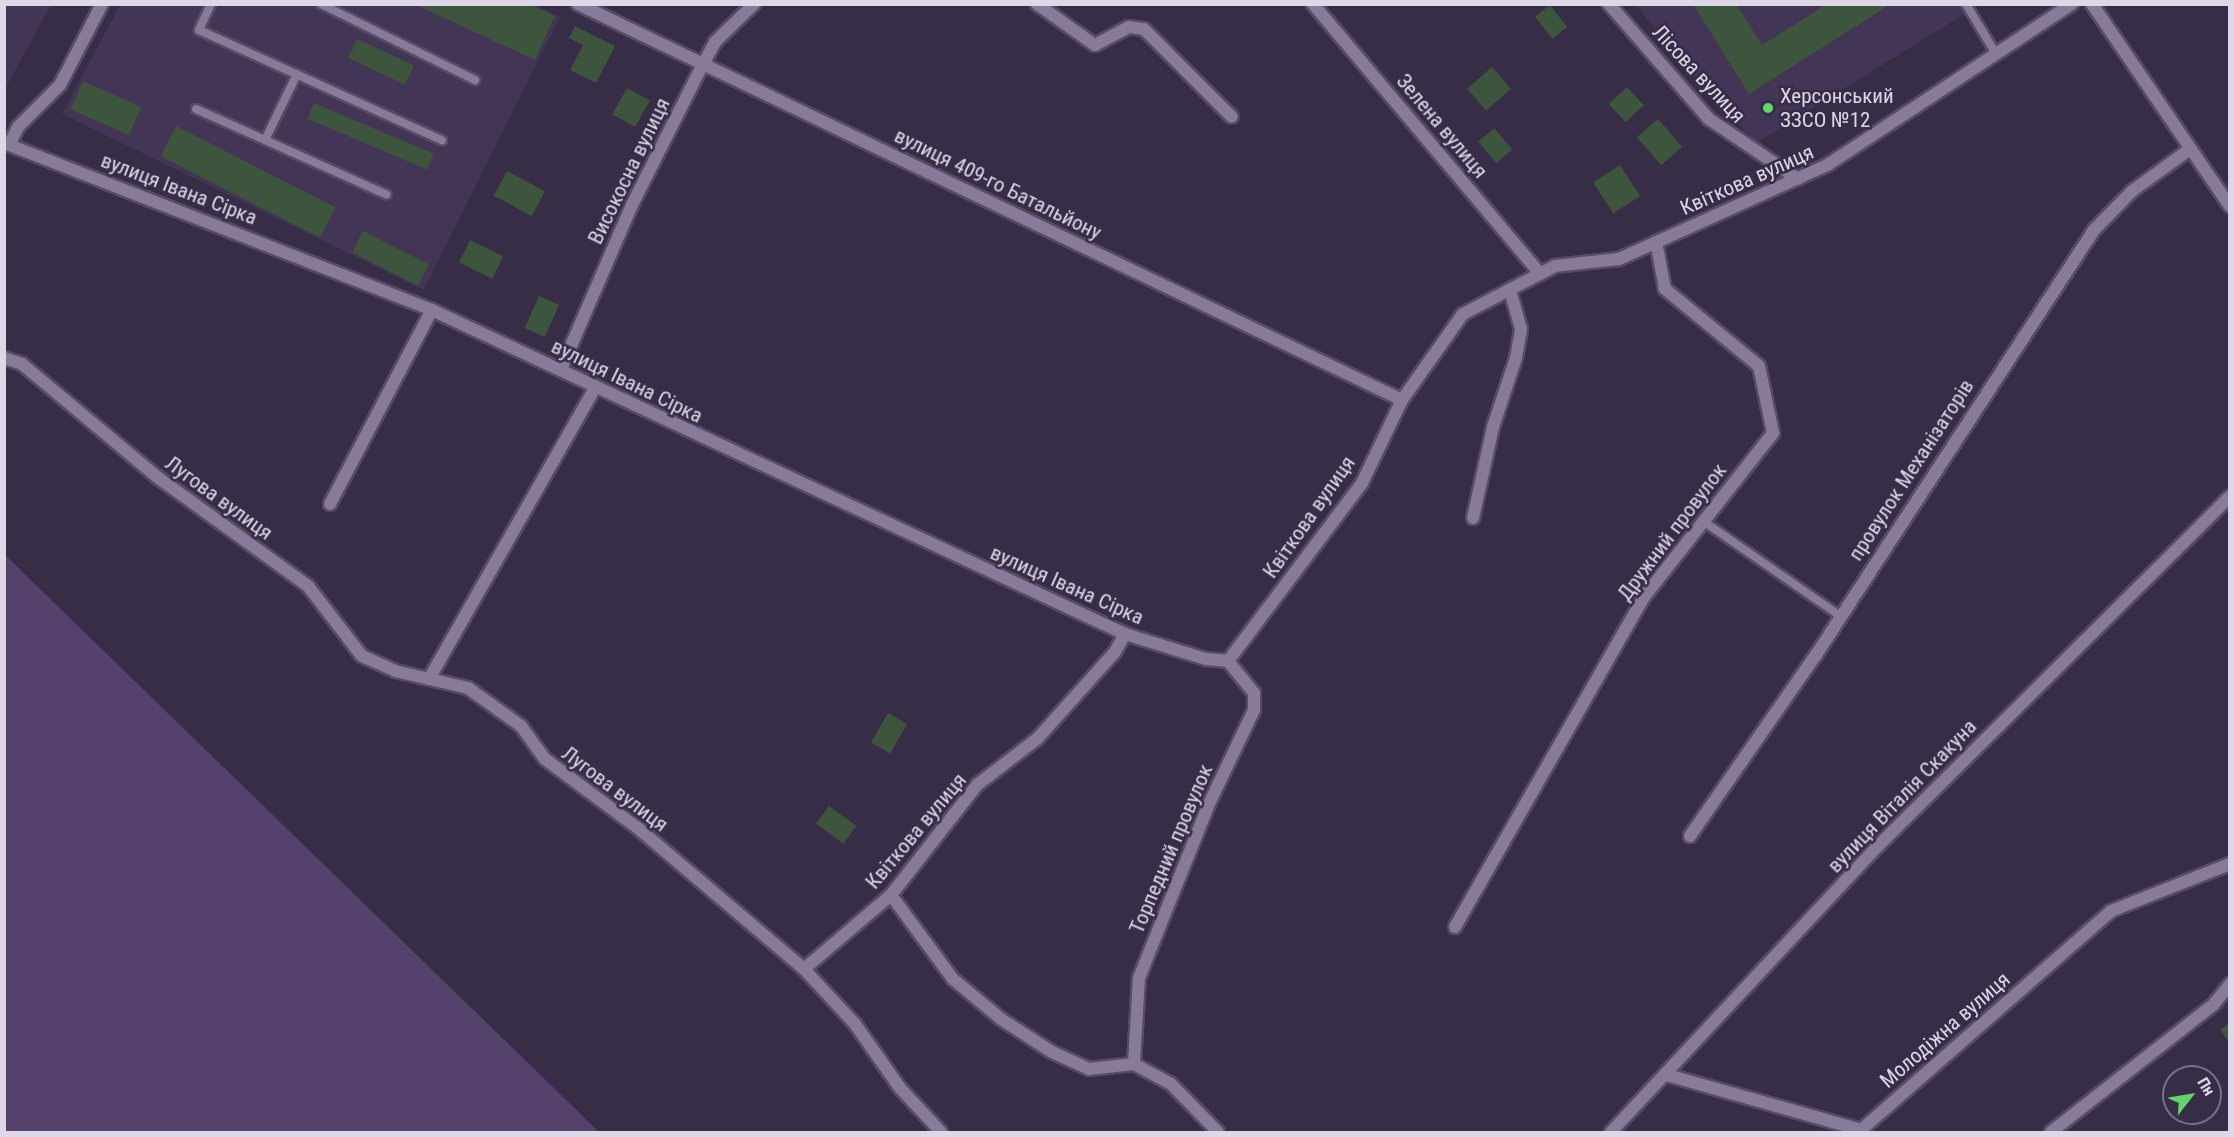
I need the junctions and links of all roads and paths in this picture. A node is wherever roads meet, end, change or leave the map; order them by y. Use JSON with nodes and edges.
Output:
{"nodes":[{"id":1,"x":102,"y":4,"type":"edge"},
{"id":2,"x":211,"y":4,"type":"edge"},
{"id":3,"x":321,"y":4,"type":"edge"},
{"id":4,"x":578,"y":4,"type":"edge"},
{"id":5,"x":754,"y":4,"type":"edge"},
{"id":6,"x":1037,"y":4,"type":"edge"},
{"id":7,"x":1313,"y":4,"type":"edge"},
{"id":8,"x":1609,"y":4,"type":"edge"},
{"id":9,"x":1966,"y":4,"type":"edge"},
{"id":10,"x":2073,"y":4,"type":"edge"},
{"id":11,"x":2092,"y":4,"type":"edge"},
{"id":12,"x":1996,"y":54,"type":"junction"},
{"id":13,"x":703,"y":64,"type":"junction"},
{"id":14,"x":297,"y":74,"type":"junction"},
{"id":15,"x":475,"y":80,"type":"dead end"},
{"id":16,"x":196,"y":109,"type":"dead end"},
{"id":17,"x":1232,"y":117,"type":"dead end"},
{"id":18,"x":265,"y":140,"type":"junction"},
{"id":19,"x":442,"y":140,"type":"dead end"},
{"id":20,"x":7,"y":144,"type":"edge"},
{"id":21,"x":2190,"y":149,"type":"junction"},
{"id":22,"x":1798,"y":179,"type":"junction"},
{"id":23,"x":387,"y":195,"type":"dead end"},
{"id":24,"x":2229,"y":206,"type":"edge"},
{"id":25,"x":1656,"y":242,"type":"junction"},
{"id":26,"x":1540,"y":274,"type":"junction"},
{"id":27,"x":1510,"y":290,"type":"junction"},
{"id":28,"x":432,"y":310,"type":"junction"},
{"id":29,"x":4,"y":358,"type":"edge"},
{"id":30,"x":561,"y":369,"type":"junction"},
{"id":31,"x":594,"y":390,"type":"junction"},
{"id":32,"x":1402,"y":400,"type":"junction"},
{"id":33,"x":2229,"y":496,"type":"edge"},
{"id":34,"x":330,"y":504,"type":"dead end"},
{"id":35,"x":1473,"y":518,"type":"dead end"},
{"id":36,"x":1703,"y":521,"type":"junction"},
{"id":37,"x":1840,"y":616,"type":"junction"},
{"id":38,"x":1125,"y":634,"type":"junction"},
{"id":39,"x":1228,"y":661,"type":"junction"},
{"id":40,"x":429,"y":679,"type":"junction"},
{"id":41,"x":1690,"y":836,"type":"dead end"},
{"id":42,"x":2229,"y":864,"type":"edge"},
{"id":43,"x":891,"y":895,"type":"junction"},
{"id":44,"x":1455,"y":927,"type":"dead end"},
{"id":45,"x":804,"y":969,"type":"junction"},
{"id":46,"x":2229,"y":984,"type":"edge"},
{"id":47,"x":1134,"y":1064,"type":"junction"},
{"id":48,"x":1667,"y":1075,"type":"junction"},
{"id":49,"x":1862,"y":1131,"type":"edge"},
{"id":50,"x":941,"y":1132,"type":"edge"},
{"id":51,"x":1218,"y":1132,"type":"edge"},
{"id":52,"x":1611,"y":1132,"type":"edge"},
{"id":53,"x":2051,"y":1132,"type":"edge"}],
"edges":[{"from":1,"to":20,"type":"street"},
{"from":2,"to":14,"type":"lane"},
{"from":3,"to":15,"type":"lane"},
{"from":4,"to":13,"type":"street","name":"вулиця 409-го Батальйону"},
{"from":5,"to":13,"type":"street","name":"Високосна вулиця"},
{"from":6,"to":17,"type":"street"},
{"from":7,"to":26,"type":"street","name":"Зелена вулиця"},
{"from":8,"to":22,"type":"street","name":"Лісова вулиця"},
{"from":9,"to":12,"type":"lane"},
{"from":10,"to":12,"type":"street","name":"Квіткова вулиця"},
{"from":11,"to":21,"type":"street"},
{"from":12,"to":22,"type":"street","name":"Квіткова вулиця"},
{"from":13,"to":30,"type":"street","name":"Високосна вулиця"},
{"from":13,"to":32,"type":"street","name":"вулиця 409-го Батальйону"},
{"from":14,"to":18,"type":"lane"},
{"from":14,"to":19,"type":"lane"},
{"from":16,"to":18,"type":"lane"},
{"from":18,"to":23,"type":"lane"},
{"from":20,"to":28,"type":"street","name":"вулиця Івана Сірка"},
{"from":21,"to":24,"type":"street"},
{"from":21,"to":37,"type":"street","name":"провулок Механізаторів"},
{"from":22,"to":25,"type":"street","name":"Квіткова вулиця"},
{"from":25,"to":26,"type":"street","name":"Квіткова вулиця"},
{"from":25,"to":36,"type":"street","name":"Дружний провулок"},
{"from":26,"to":27,"type":"street","name":"Квіткова вулиця"},
{"from":27,"to":32,"type":"street","name":"Квіткова вулиця"},
{"from":27,"to":35,"type":"street"},
{"from":28,"to":30,"type":"street","name":"вулиця Івана Сірка"},
{"from":28,"to":34,"type":"street"},
{"from":29,"to":40,"type":"street","name":"Лугова вулиця"},
{"from":30,"to":31,"type":"street","name":"вулиця Івана Сірка"},
{"from":31,"to":38,"type":"street","name":"вулиця Івана Сірка"},
{"from":31,"to":40,"type":"street"},
{"from":32,"to":39,"type":"street","name":"Квіткова вулиця"},
{"from":33,"to":48,"type":"street","name":"вулиця Віталія Скакуна"},
{"from":36,"to":37,"type":"lane"},
{"from":36,"to":44,"type":"street","name":"Дружний провулок"},
{"from":37,"to":41,"type":"street","name":"провулок Механізаторів"},
{"from":38,"to":39,"type":"street","name":"вулиця Івана Сірка"},
{"from":38,"to":43,"type":"street","name":"Квіткова вулиця"},
{"from":39,"to":47,"type":"street","name":"Торпедний провулок"},
{"from":40,"to":45,"type":"street","name":"Лугова вулиця"},
{"from":42,"to":49,"type":"street","name":"Молодіжна вулиця"},
{"from":43,"to":45,"type":"street","name":"Квіткова вулиця"},
{"from":43,"to":47,"type":"street"},
{"from":45,"to":50,"type":"street","name":"Лугова вулиця"},
{"from":46,"to":53,"type":"street"},
{"from":47,"to":51,"type":"street"},
{"from":48,"to":49,"type":"street","name":"Молодіжна вулиця"},
{"from":48,"to":52,"type":"street","name":"вулиця Віталія Скакуна"}]}
